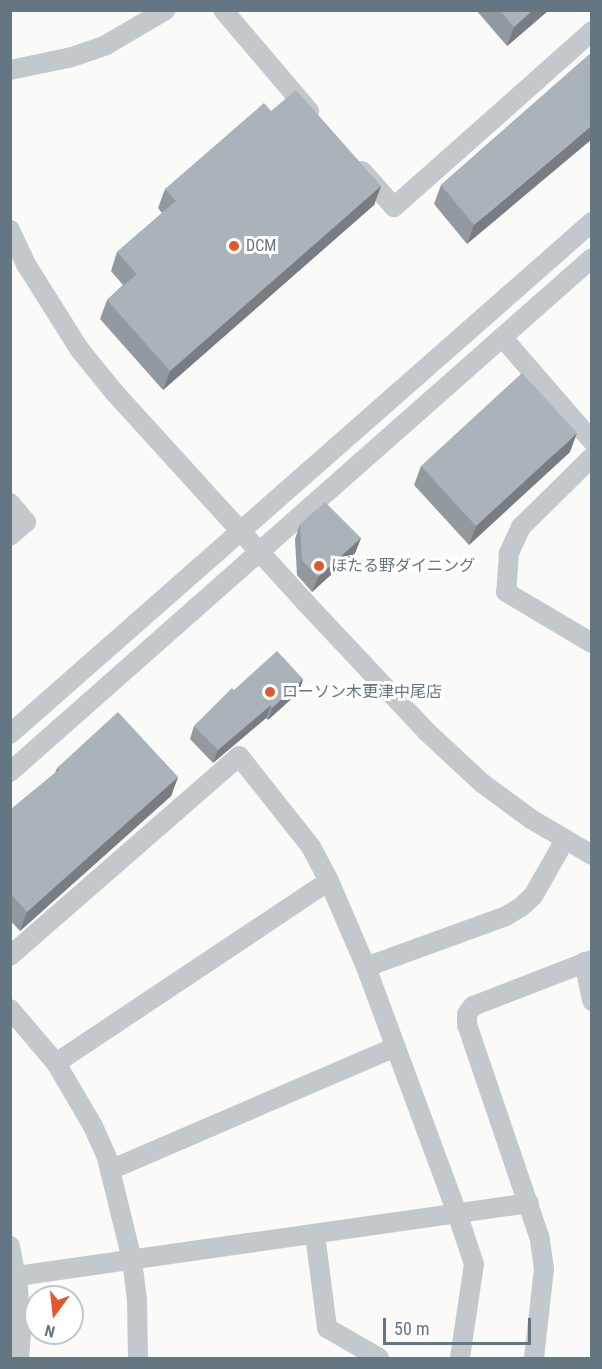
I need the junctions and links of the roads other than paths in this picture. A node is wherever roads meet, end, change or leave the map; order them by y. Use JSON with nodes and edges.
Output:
{"nodes":[{"id":1,"x":166,"y":10,"type":"edge"},
{"id":2,"x":223,"y":10,"type":"edge"},
{"id":3,"x":591,"y":31,"type":"edge"},
{"id":4,"x":10,"y":70,"type":"edge"},
{"id":5,"x":318,"y":121,"type":"edge"},
{"id":6,"x":348,"y":155,"type":"edge"},
{"id":7,"x":591,"y":222,"type":"edge"},
{"id":8,"x":10,"y":230,"type":"edge"},
{"id":9,"x":591,"y":258,"type":"edge"},
{"id":10,"x":502,"y":337,"type":"junction"},
{"id":11,"x":591,"y":441,"type":"edge"},
{"id":12,"x":591,"y":458,"type":"edge"},
{"id":13,"x":10,"y":503,"type":"edge"},
{"id":14,"x":242,"y":530,"type":"junction"},
{"id":15,"x":10,"y":536,"type":"edge"},
{"id":16,"x":260,"y":551,"type":"junction"},
{"id":17,"x":591,"y":643,"type":"edge"},
{"id":18,"x":10,"y":734,"type":"edge"},
{"id":19,"x":10,"y":772,"type":"edge"},
{"id":20,"x":564,"y":840,"type":"junction"},
{"id":21,"x":591,"y":855,"type":"edge"},
{"id":22,"x":329,"y":881,"type":"junction"},
{"id":23,"x":10,"y":956,"type":"edge"},
{"id":24,"x":587,"y":961,"type":"edge"},
{"id":25,"x":366,"y":967,"type":"junction"},
{"id":26,"x":591,"y":1000,"type":"edge"},
{"id":27,"x":10,"y":1009,"type":"edge"},
{"id":28,"x":395,"y":1047,"type":"junction"},
{"id":29,"x":56,"y":1063,"type":"junction"},
{"id":30,"x":110,"y":1170,"type":"junction"},
{"id":31,"x":529,"y":1203,"type":"junction"},
{"id":32,"x":456,"y":1214,"type":"junction"},
{"id":33,"x":315,"y":1234,"type":"junction"},
{"id":34,"x":10,"y":1246,"type":"edge"},
{"id":35,"x":132,"y":1260,"type":"junction"},
{"id":36,"x":17,"y":1276,"type":"junction"},
{"id":37,"x":19,"y":1359,"type":"edge"},
{"id":38,"x":138,"y":1359,"type":"edge"},
{"id":39,"x":379,"y":1359,"type":"edge"},
{"id":40,"x":460,"y":1359,"type":"edge"},
{"id":41,"x":534,"y":1359,"type":"edge"}],
"edges":[{"from":1,"to":4,"type":"street"},
{"from":2,"to":5,"type":"street"},
{"from":3,"to":6,"type":"street"},
{"from":7,"to":14,"type":"street"},
{"from":8,"to":14,"type":"street"},
{"from":9,"to":10,"type":"street"},
{"from":10,"to":11,"type":"street"},
{"from":10,"to":16,"type":"street"},
{"from":12,"to":17,"type":"street"},
{"from":13,"to":15,"type":"street"},
{"from":14,"to":16,"type":"street"},
{"from":14,"to":18,"type":"street"},
{"from":16,"to":19,"type":"street"},
{"from":16,"to":20,"type":"street"},
{"from":20,"to":21,"type":"street"},
{"from":20,"to":25,"type":"street"},
{"from":22,"to":23,"type":"street"},
{"from":22,"to":25,"type":"street"},
{"from":22,"to":29,"type":"street"},
{"from":24,"to":26,"type":"street"},
{"from":24,"to":31,"type":"street"},
{"from":25,"to":28,"type":"street"},
{"from":27,"to":29,"type":"street"},
{"from":28,"to":30,"type":"street"},
{"from":28,"to":32,"type":"street"},
{"from":29,"to":30,"type":"street"},
{"from":30,"to":35,"type":"street"},
{"from":31,"to":32,"type":"street"},
{"from":31,"to":41,"type":"street"},
{"from":32,"to":33,"type":"street"},
{"from":32,"to":40,"type":"street"},
{"from":33,"to":35,"type":"street"},
{"from":33,"to":39,"type":"street"},
{"from":34,"to":36,"type":"street"},
{"from":35,"to":36,"type":"street"},
{"from":35,"to":38,"type":"street"},
{"from":36,"to":37,"type":"street"}]}
